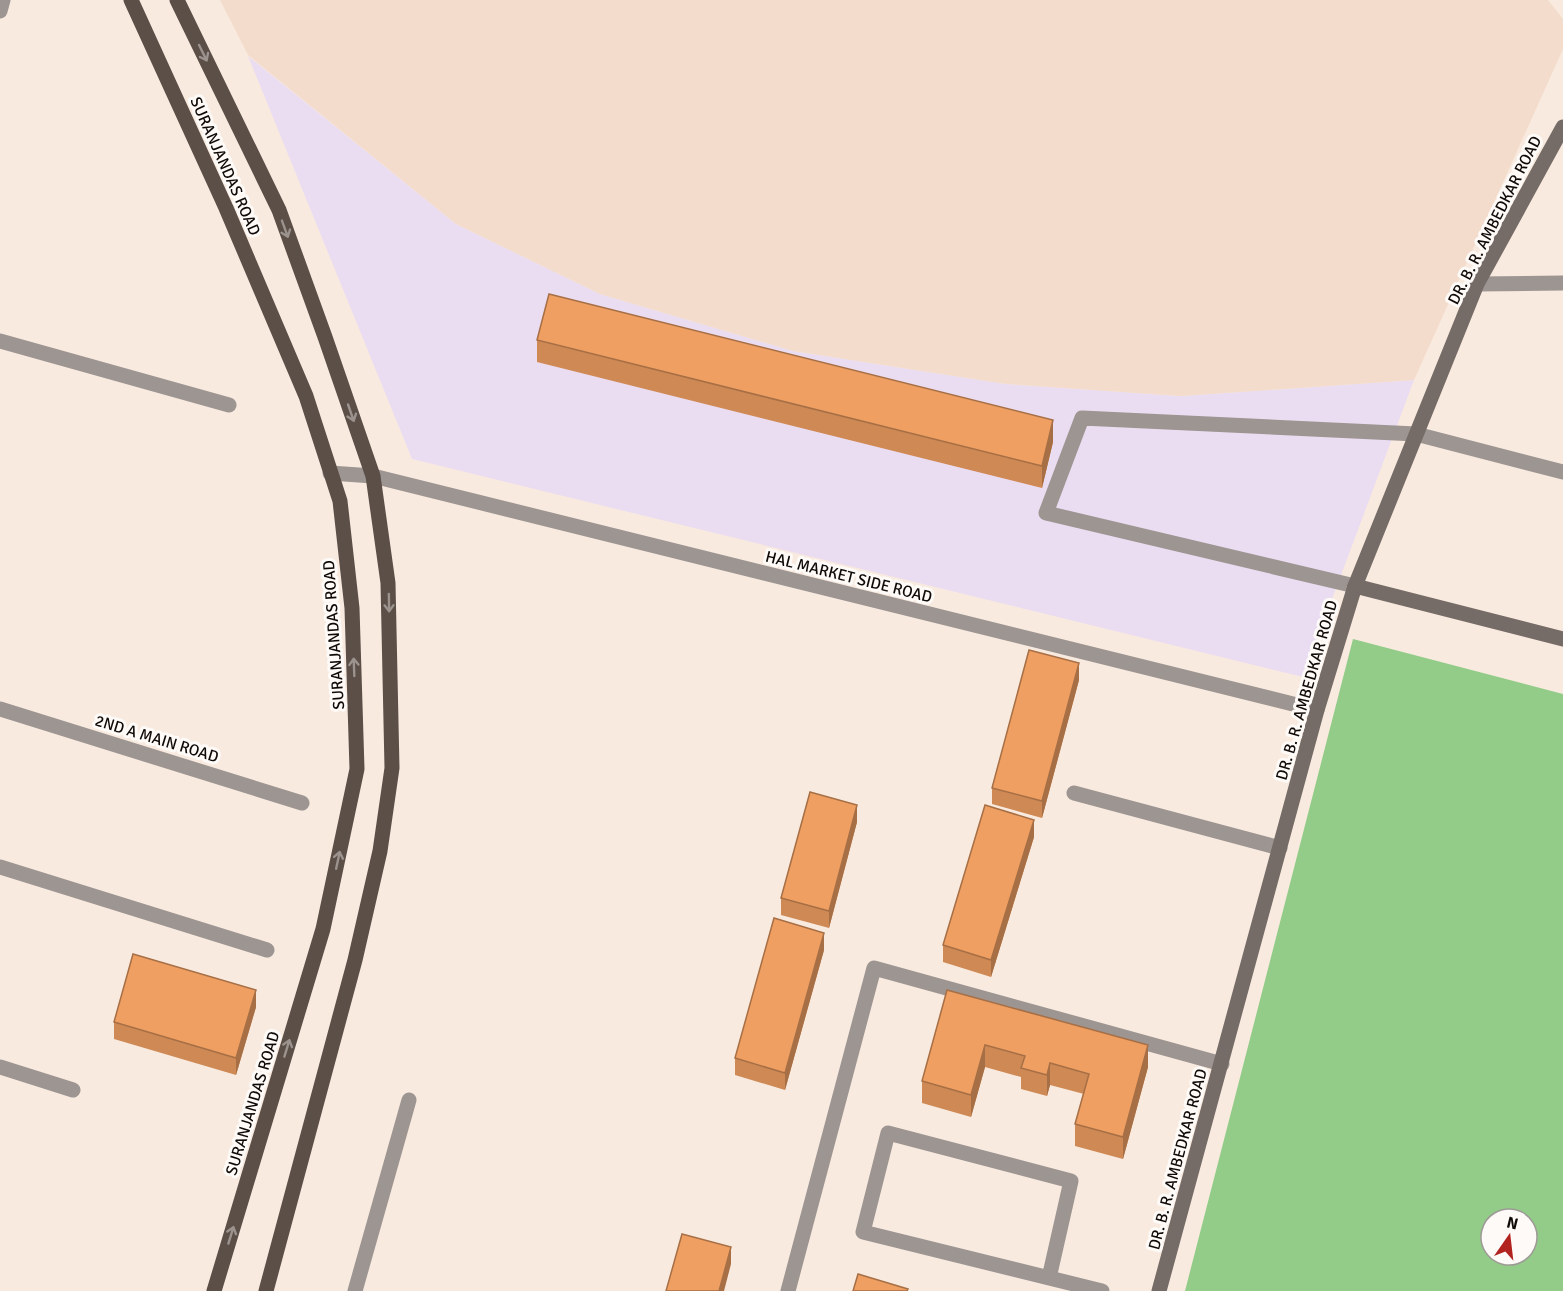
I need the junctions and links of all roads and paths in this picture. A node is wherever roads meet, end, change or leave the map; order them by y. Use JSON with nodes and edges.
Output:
{"nodes":[{"id":1,"x":3,"y":0,"type":"edge"},
{"id":2,"x":131,"y":0,"type":"edge"},
{"id":3,"x":177,"y":0,"type":"edge"},
{"id":4,"x":0,"y":11,"type":"edge"},
{"id":5,"x":1563,"y":127,"type":"edge"},
{"id":6,"x":1563,"y":283,"type":"edge"},
{"id":7,"x":1477,"y":284,"type":"junction"},
{"id":8,"x":0,"y":341,"type":"edge"},
{"id":9,"x":229,"y":405,"type":"dead end"},
{"id":10,"x":1416,"y":434,"type":"junction"},
{"id":11,"x":1563,"y":472,"type":"edge"},
{"id":12,"x":330,"y":473,"type":"junction"},
{"id":13,"x":373,"y":476,"type":"junction"},
{"id":14,"x":1355,"y":586,"type":"junction"},
{"id":15,"x":1563,"y":639,"type":"edge"},
{"id":16,"x":0,"y":709,"type":"edge"},
{"id":17,"x":1317,"y":710,"type":"junction"},
{"id":18,"x":1074,"y":793,"type":"dead end"},
{"id":19,"x":302,"y":802,"type":"dead end"},
{"id":20,"x":1280,"y":848,"type":"junction"},
{"id":21,"x":0,"y":867,"type":"edge"},
{"id":22,"x":267,"y":950,"type":"dead end"},
{"id":23,"x":1222,"y":1064,"type":"junction"},
{"id":24,"x":0,"y":1067,"type":"edge"},
{"id":25,"x":73,"y":1090,"type":"dead end"},
{"id":26,"x":409,"y":1100,"type":"dead end"},
{"id":27,"x":1049,"y":1278,"type":"junction"},
{"id":28,"x":214,"y":1291,"type":"edge"},
{"id":29,"x":266,"y":1291,"type":"edge"},
{"id":30,"x":356,"y":1291,"type":"edge"},
{"id":31,"x":788,"y":1291,"type":"edge"},
{"id":32,"x":1102,"y":1291,"type":"edge"},
{"id":33,"x":1159,"y":1291,"type":"edge"}],
"edges":[{"from":1,"to":4,"type":"street"},
{"from":2,"to":12,"type":"main road","name":"SURANJANDAS ROAD"},
{"from":3,"to":13,"type":"main road","name":"SURANJANDAS ROAD","one_way":true},
{"from":5,"to":7,"type":"street","name":"DR. B. R. AMBEDKAR ROAD"},
{"from":6,"to":7,"type":"street"},
{"from":7,"to":10,"type":"street","name":"DR. B. R. AMBEDKAR ROAD"},
{"from":8,"to":9,"type":"street"},
{"from":10,"to":11,"type":"street"},
{"from":10,"to":14,"type":"street","name":"DR. B. R. AMBEDKAR ROAD"},
{"from":10,"to":14,"type":"street"},
{"from":12,"to":13,"type":"street","name":"HAL MARKET SIDE ROAD"},
{"from":28,"to":12,"type":"main road","name":"SURANJANDAS ROAD","one_way":true},
{"from":13,"to":17,"type":"street","name":"HAL MARKET SIDE ROAD"},
{"from":13,"to":29,"type":"main road","name":"SURANJANDAS ROAD","one_way":true},
{"from":14,"to":15,"type":"street"},
{"from":14,"to":17,"type":"street","name":"DR. B. R. AMBEDKAR ROAD"},
{"from":16,"to":19,"type":"street","name":"2ND A MAIN ROAD"},
{"from":17,"to":20,"type":"street","name":"DR. B. R. AMBEDKAR ROAD"},
{"from":18,"to":20,"type":"street"},
{"from":20,"to":23,"type":"street","name":"DR. B. R. AMBEDKAR ROAD"},
{"from":21,"to":22,"type":"street"},
{"from":23,"to":31,"type":"street"},
{"from":23,"to":33,"type":"street","name":"DR. B. R. AMBEDKAR ROAD"},
{"from":24,"to":25,"type":"street"},
{"from":26,"to":30,"type":"street"},
{"from":27,"to":27,"type":"street"},
{"from":27,"to":32,"type":"street"}]}
